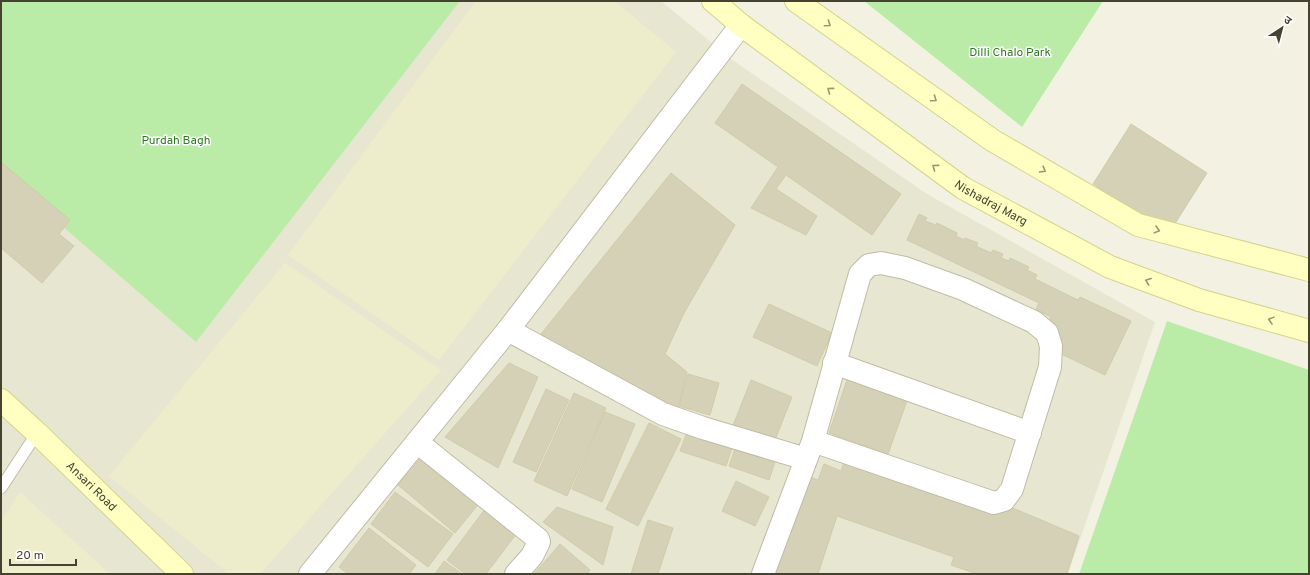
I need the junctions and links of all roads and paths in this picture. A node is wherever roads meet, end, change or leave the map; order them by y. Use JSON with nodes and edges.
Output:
{"nodes":[{"id":1,"x":713,"y":1,"type":"edge"},
{"id":2,"x":796,"y":1,"type":"edge"},
{"id":3,"x":741,"y":25,"type":"junction"},
{"id":4,"x":1309,"y":270,"type":"edge"},
{"id":5,"x":508,"y":330,"type":"junction"},
{"id":6,"x":1309,"y":330,"type":"edge"},
{"id":7,"x":834,"y":364,"type":"junction"},
{"id":8,"x":1,"y":400,"type":"edge"},
{"id":9,"x":37,"y":433,"type":"junction"},
{"id":10,"x":1030,"y":433,"type":"junction"},
{"id":11,"x":417,"y":442,"type":"junction"},
{"id":12,"x":810,"y":450,"type":"junction"},
{"id":13,"x":1,"y":488,"type":"edge"},
{"id":14,"x":317,"y":571,"type":"edge"},
{"id":15,"x":182,"y":574,"type":"edge"},
{"id":16,"x":516,"y":574,"type":"edge"},
{"id":17,"x":763,"y":574,"type":"edge"}],
"edges":[{"from":1,"to":3,"type":"main road","name":"Nishadraj Marg"},
{"from":2,"to":4,"type":"main road","one_way":true},
{"from":3,"to":5,"type":"street"},
{"from":6,"to":3,"type":"main road","name":"Nishadraj Marg","one_way":true},
{"from":5,"to":11,"type":"street"},
{"from":5,"to":12,"type":"street"},
{"from":7,"to":10,"type":"street"},
{"from":7,"to":10,"type":"street"},
{"from":7,"to":12,"type":"street"},
{"from":8,"to":9,"type":"main road","name":"Ansari Road"},
{"from":9,"to":13,"type":"lane"},
{"from":9,"to":15,"type":"main road","name":"Ansari Road"},
{"from":10,"to":12,"type":"street"},
{"from":11,"to":14,"type":"street"},
{"from":11,"to":16,"type":"street"},
{"from":12,"to":17,"type":"street"}]}
